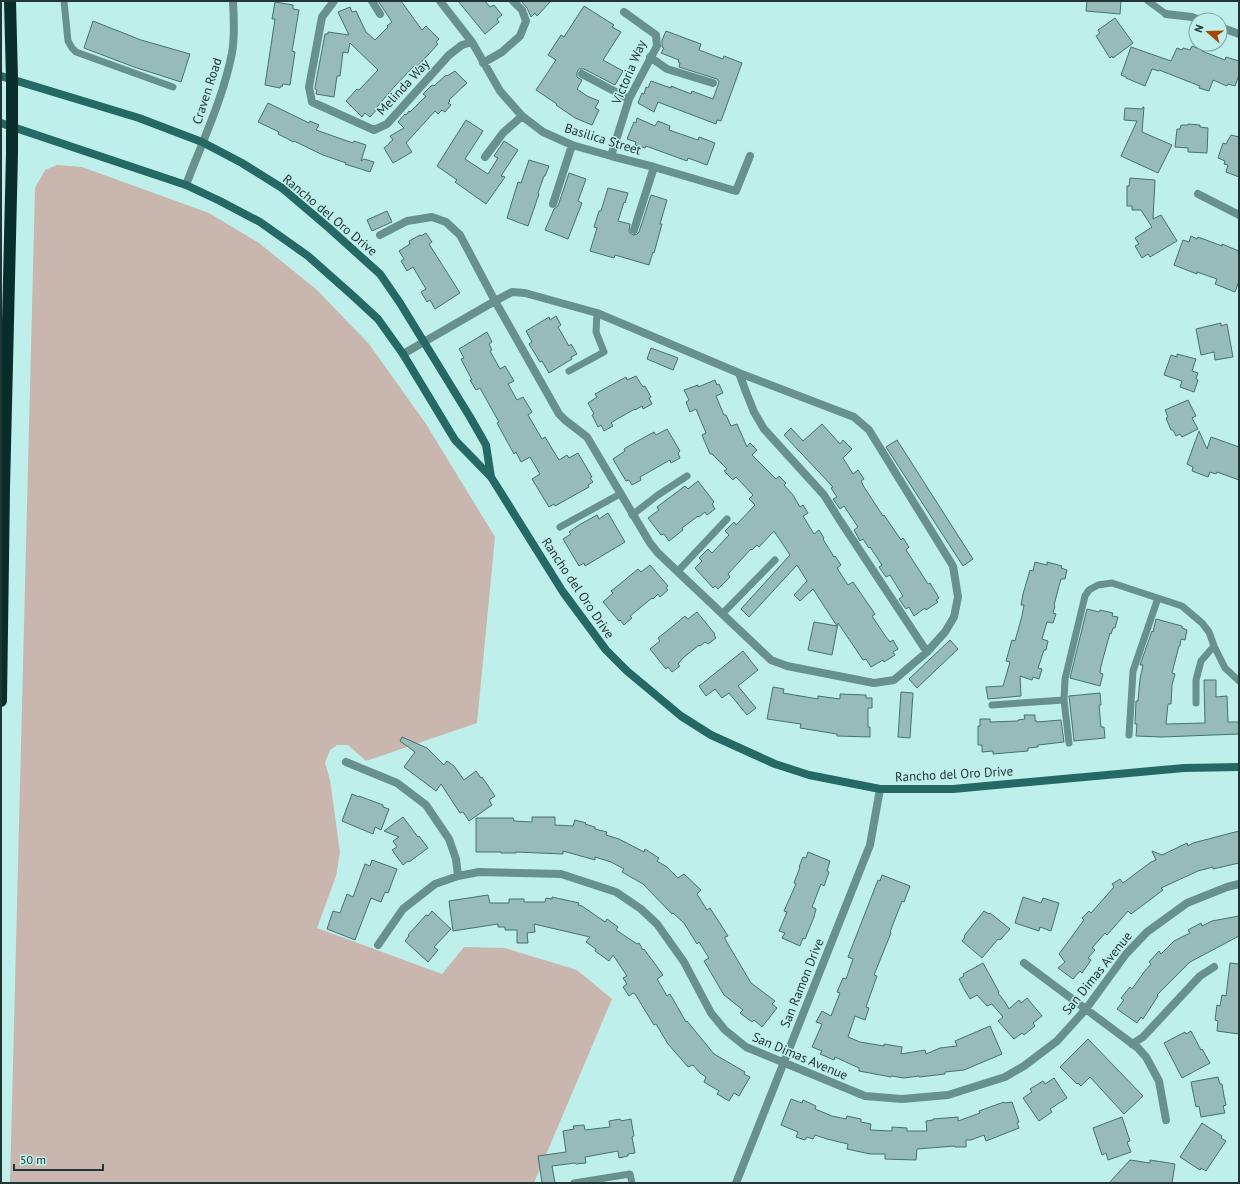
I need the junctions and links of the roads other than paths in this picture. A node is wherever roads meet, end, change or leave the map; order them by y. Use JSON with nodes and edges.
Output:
{"nodes":[{"id":1,"x":10,"y":1,"type":"edge"},
{"id":2,"x":64,"y":1,"type":"edge"},
{"id":3,"x":233,"y":1,"type":"edge"},
{"id":4,"x":334,"y":1,"type":"edge"},
{"id":5,"x":372,"y":1,"type":"edge"},
{"id":6,"x":440,"y":1,"type":"edge"},
{"id":7,"x":513,"y":1,"type":"edge"},
{"id":8,"x":1148,"y":1,"type":"edge"},
{"id":9,"x":624,"y":12,"type":"dead end"},
{"id":10,"x":380,"y":14,"type":"dead end"},
{"id":11,"x":1166,"y":14,"type":"joint"},
{"id":12,"x":1188,"y":17,"type":"edge"},
{"id":13,"x":1228,"y":30,"type":"edge"},
{"id":14,"x":1239,"y":34,"type":"edge"},
{"id":15,"x":472,"y":42,"type":"junction"},
{"id":16,"x":650,"y":57,"type":"junction"},
{"id":17,"x":483,"y":63,"type":"junction"},
{"id":18,"x":582,"y":74,"type":"dead end"},
{"id":19,"x":7,"y":77,"type":"edge"},
{"id":20,"x":713,"y":83,"type":"dead end"},
{"id":21,"x":172,"y":88,"type":"dead end"},
{"id":22,"x":629,"y":99,"type":"junction"},
{"id":23,"x":522,"y":116,"type":"junction"},
{"id":24,"x":7,"y":125,"type":"edge"},
{"id":25,"x":202,"y":142,"type":"junction"},
{"id":26,"x":572,"y":145,"type":"junction"},
{"id":27,"x":611,"y":156,"type":"junction"},
{"id":28,"x":750,"y":156,"type":"dead end"},
{"id":29,"x":485,"y":157,"type":"dead end"},
{"id":30,"x":654,"y":167,"type":"junction"},
{"id":31,"x":186,"y":185,"type":"junction"},
{"id":32,"x":1198,"y":194,"type":"dead end"},
{"id":33,"x":552,"y":204,"type":"dead end"},
{"id":34,"x":1239,"y":215,"type":"edge"},
{"id":35,"x":634,"y":230,"type":"dead end"},
{"id":36,"x":380,"y":234,"type":"dead end"},
{"id":37,"x":495,"y":301,"type":"junction"},
{"id":38,"x":597,"y":313,"type":"junction"},
{"id":39,"x":424,"y":342,"type":"junction"},
{"id":40,"x":403,"y":354,"type":"junction"},
{"id":41,"x":569,"y":371,"type":"dead end"},
{"id":42,"x":739,"y":373,"type":"junction"},
{"id":43,"x":687,"y":476,"type":"dead end"},
{"id":44,"x":491,"y":477,"type":"junction"},
{"id":45,"x":620,"y":494,"type":"junction"},
{"id":46,"x":632,"y":515,"type":"junction"},
{"id":47,"x":727,"y":519,"type":"dead end"},
{"id":48,"x":560,"y":527,"type":"dead end"},
{"id":49,"x":775,"y":560,"type":"dead end"},
{"id":50,"x":678,"y":571,"type":"junction"},
{"id":51,"x":1158,"y":598,"type":"junction"},
{"id":52,"x":723,"y":613,"type":"junction"},
{"id":53,"x":1214,"y":646,"type":"junction"},
{"id":54,"x":927,"y":652,"type":"junction"},
{"id":55,"x":1239,"y":681,"type":"edge"},
{"id":56,"x":1064,"y":700,"type":"junction"},
{"id":57,"x":1,"y":701,"type":"edge"},
{"id":58,"x":1196,"y":703,"type":"dead end"},
{"id":59,"x":992,"y":705,"type":"dead end"},
{"id":60,"x":1128,"y":735,"type":"dead end"},
{"id":61,"x":1069,"y":743,"type":"dead end"},
{"id":62,"x":346,"y":762,"type":"dead end"},
{"id":63,"x":1239,"y":767,"type":"edge"},
{"id":64,"x":880,"y":789,"type":"junction"},
{"id":65,"x":458,"y":876,"type":"junction"},
{"id":66,"x":1239,"y":884,"type":"edge"},
{"id":67,"x":378,"y":944,"type":"dead end"},
{"id":68,"x":1024,"y":963,"type":"dead end"},
{"id":69,"x":1214,"y":967,"type":"dead end"},
{"id":70,"x":1086,"y":1009,"type":"junction"},
{"id":71,"x":1132,"y":1044,"type":"junction"},
{"id":72,"x":784,"y":1062,"type":"junction"},
{"id":73,"x":1166,"y":1120,"type":"dead end"},
{"id":74,"x":574,"y":1183,"type":"edge"},
{"id":75,"x":632,"y":1183,"type":"edge"},
{"id":76,"x":736,"y":1183,"type":"edge"}],
"edges":[{"from":1,"to":19,"type":"highway"},
{"from":2,"to":21,"type":"lane"},
{"from":3,"to":25,"type":"street","name":"Craven Road"},
{"from":4,"to":15,"type":"street","name":"Melinda Way"},
{"from":5,"to":10,"type":"street"},
{"from":6,"to":15,"type":"street","name":"Basilica Street"},
{"from":7,"to":17,"type":"street"},
{"from":8,"to":11,"type":"lane"},
{"from":9,"to":16,"type":"street","name":"Victoria Way"},
{"from":11,"to":12,"type":"street"},
{"from":13,"to":14,"type":"street"},
{"from":15,"to":17,"type":"street","name":"Basilica Street"},
{"from":16,"to":20,"type":"street"},
{"from":16,"to":22,"type":"street","name":"Victoria Way"},
{"from":17,"to":23,"type":"street","name":"Basilica Street"},
{"from":18,"to":22,"type":"street"},
{"from":19,"to":24,"type":"highway"},
{"from":19,"to":25,"type":"main road","name":"Rancho del Oro Drive"},
{"from":22,"to":27,"type":"street","name":"Victoria Way"},
{"from":23,"to":26,"type":"street","name":"Basilica Street"},
{"from":23,"to":29,"type":"street"},
{"from":24,"to":31,"type":"main road","name":"Rancho del Oro Drive"},
{"from":24,"to":57,"type":"highway"},
{"from":25,"to":31,"type":"street","name":"Craven Road"},
{"from":25,"to":39,"type":"main road","name":"Rancho del Oro Drive"},
{"from":26,"to":27,"type":"street","name":"Basilica Street"},
{"from":26,"to":33,"type":"street"},
{"from":27,"to":30,"type":"street","name":"Basilica Street"},
{"from":28,"to":30,"type":"street","name":"Basilica Street"},
{"from":30,"to":35,"type":"street"},
{"from":31,"to":40,"type":"main road","name":"Rancho del Oro Drive"},
{"from":32,"to":34,"type":"street"},
{"from":36,"to":37,"type":"street"},
{"from":37,"to":38,"type":"street"},
{"from":37,"to":39,"type":"street"},
{"from":37,"to":45,"type":"street"},
{"from":38,"to":41,"type":"lane"},
{"from":38,"to":42,"type":"street"},
{"from":39,"to":40,"type":"street"},
{"from":39,"to":44,"type":"main road","name":"Rancho del Oro Drive"},
{"from":40,"to":44,"type":"main road","name":"Rancho del Oro Drive"},
{"from":42,"to":54,"type":"street"},
{"from":42,"to":54,"type":"street"},
{"from":43,"to":46,"type":"lane"},
{"from":44,"to":64,"type":"main road","name":"Rancho del Oro Drive"},
{"from":45,"to":46,"type":"street"},
{"from":45,"to":48,"type":"lane"},
{"from":46,"to":50,"type":"street"},
{"from":47,"to":50,"type":"lane"},
{"from":49,"to":52,"type":"lane"},
{"from":50,"to":52,"type":"street"},
{"from":51,"to":53,"type":"lane"},
{"from":51,"to":56,"type":"lane"},
{"from":51,"to":60,"type":"lane"},
{"from":52,"to":54,"type":"street"},
{"from":53,"to":55,"type":"lane"},
{"from":53,"to":58,"type":"lane"},
{"from":56,"to":59,"type":"lane"},
{"from":56,"to":61,"type":"lane"},
{"from":62,"to":65,"type":"street"},
{"from":63,"to":64,"type":"main road","name":"Rancho del Oro Drive"},
{"from":64,"to":72,"type":"street","name":"San Ramon Drive"},
{"from":65,"to":67,"type":"street","name":"San Dimas Avenue"},
{"from":65,"to":72,"type":"street","name":"San Dimas Avenue"},
{"from":66,"to":70,"type":"street","name":"San Dimas Avenue"},
{"from":68,"to":70,"type":"street"},
{"from":69,"to":71,"type":"street"},
{"from":70,"to":71,"type":"street"},
{"from":70,"to":72,"type":"street","name":"San Dimas Avenue"},
{"from":71,"to":73,"type":"street"},
{"from":72,"to":76,"type":"street","name":"San Ramon Drive"},
{"from":74,"to":75,"type":"lane"}]}
